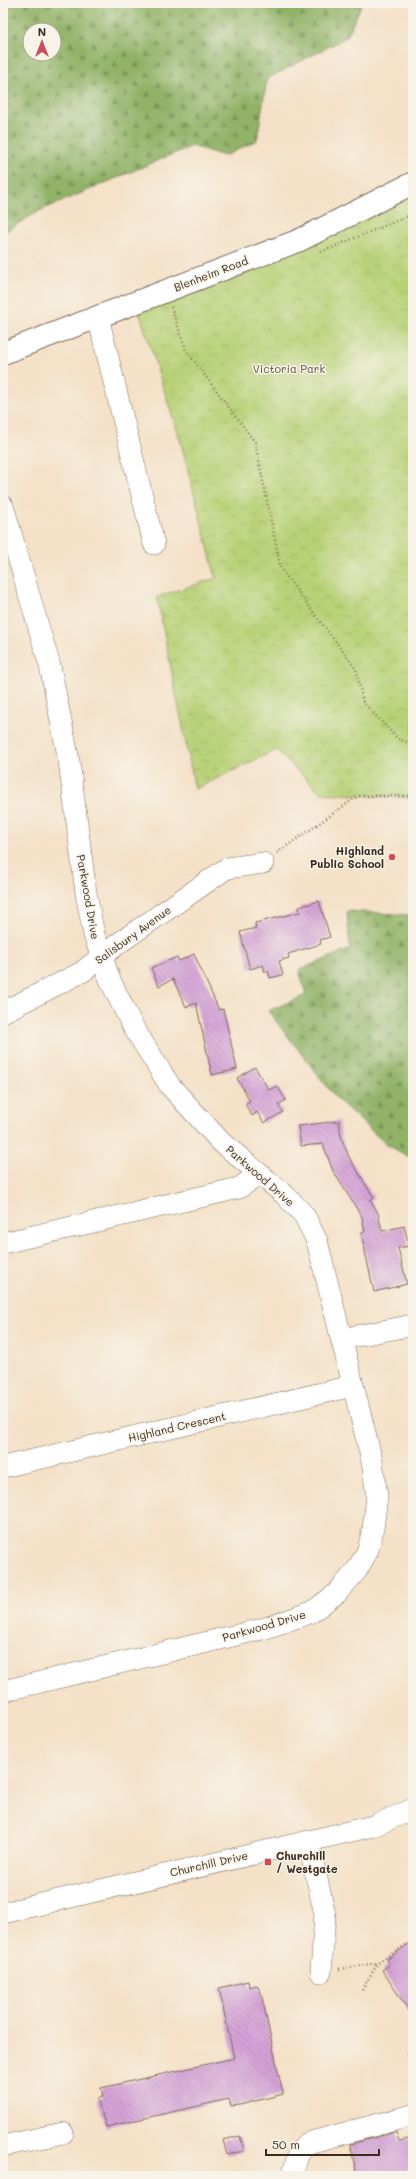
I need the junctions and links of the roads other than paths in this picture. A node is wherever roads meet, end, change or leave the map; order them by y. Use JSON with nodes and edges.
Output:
{"nodes":[{"id":1,"x":413,"y":183,"type":"edge"},
{"id":2,"x":98,"y":317,"type":"junction"},
{"id":3,"x":3,"y":352,"type":"edge"},
{"id":4,"x":3,"y":506,"type":"edge"},
{"id":5,"x":154,"y":544,"type":"dead end"},
{"id":6,"x":263,"y":863,"type":"road end"},
{"id":7,"x":100,"y":958,"type":"junction"},
{"id":8,"x":3,"y":1012,"type":"edge"},
{"id":9,"x":260,"y":1174,"type":"junction"},
{"id":10,"x":3,"y":1243,"type":"edge"},
{"id":11,"x":413,"y":1325,"type":"edge"},
{"id":12,"x":341,"y":1339,"type":"junction"},
{"id":13,"x":352,"y":1386,"type":"junction"},
{"id":14,"x":3,"y":1467,"type":"edge"},
{"id":15,"x":3,"y":1691,"type":"edge"},
{"id":16,"x":413,"y":1809,"type":"edge"},
{"id":17,"x":308,"y":1841,"type":"junction"},
{"id":18,"x":3,"y":1913,"type":"edge"},
{"id":19,"x":321,"y":1972,"type":"road end"},
{"id":20,"x":413,"y":2115,"type":"edge"},
{"id":21,"x":64,"y":2133,"type":"dead end"},
{"id":22,"x":3,"y":2146,"type":"edge"},
{"id":23,"x":292,"y":2176,"type":"edge"}],
"edges":[{"from":1,"to":2,"type":"main road","name":"Blenheim Road"},
{"from":2,"to":3,"type":"main road","name":"Blenheim Road"},
{"from":2,"to":5,"type":"street"},
{"from":4,"to":7,"type":"street","name":"Parkwood Drive"},
{"from":6,"to":7,"type":"street","name":"Salisbury Avenue"},
{"from":7,"to":8,"type":"street","name":"Salisbury Avenue"},
{"from":7,"to":9,"type":"street","name":"Parkwood Drive"},
{"from":9,"to":10,"type":"street"},
{"from":9,"to":12,"type":"street","name":"Parkwood Drive"},
{"from":11,"to":12,"type":"street"},
{"from":12,"to":13,"type":"street","name":"Parkwood Drive"},
{"from":13,"to":14,"type":"street","name":"Highland Crescent"},
{"from":13,"to":15,"type":"street","name":"Parkwood Drive"},
{"from":16,"to":17,"type":"street","name":"Churchill Drive"},
{"from":17,"to":18,"type":"street","name":"Churchill Drive"},
{"from":17,"to":19,"type":"street"},
{"from":20,"to":23,"type":"street"},
{"from":21,"to":22,"type":"street"}]}
